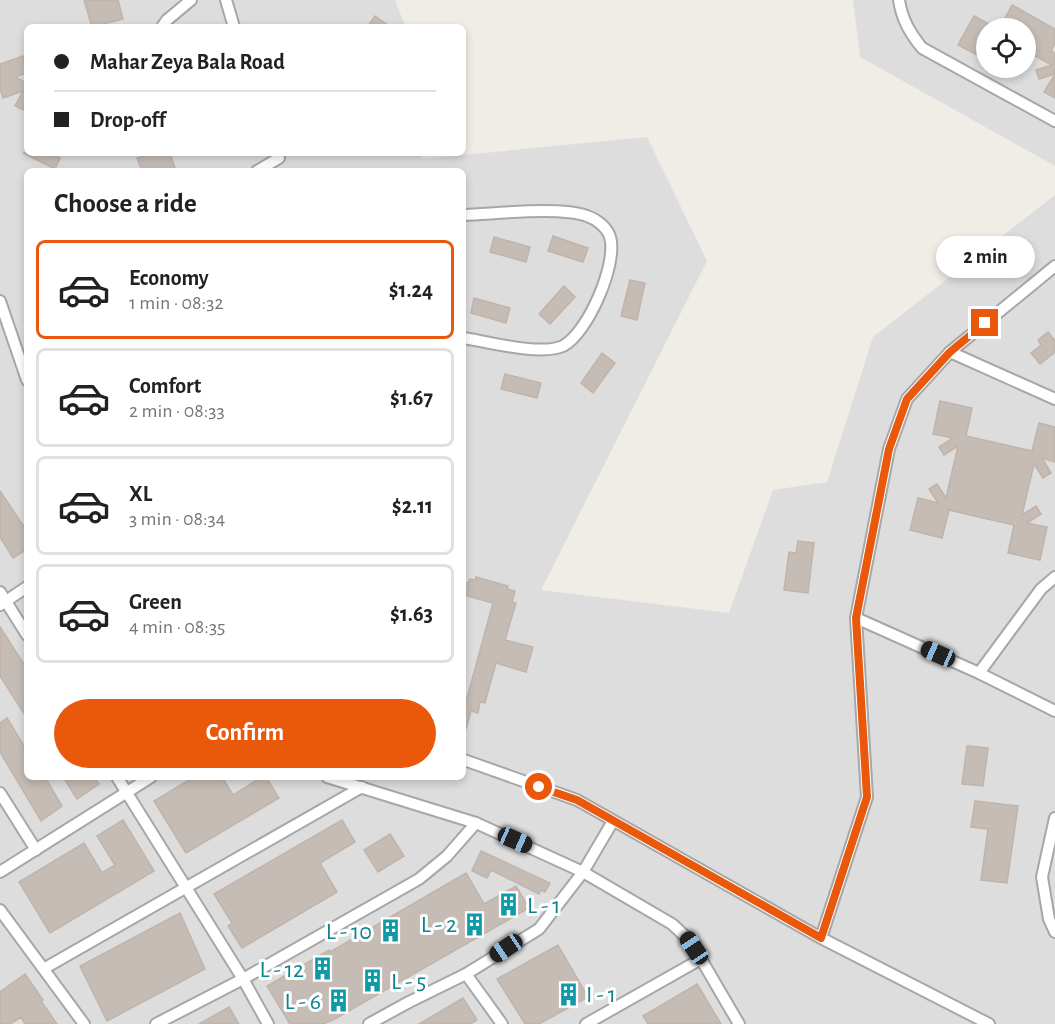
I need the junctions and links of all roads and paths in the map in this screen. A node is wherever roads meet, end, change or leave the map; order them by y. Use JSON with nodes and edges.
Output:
{"nodes":[{"id":1,"x":191,"y":0,"type":"edge"},
{"id":2,"x":226,"y":0,"type":"edge"},
{"id":3,"x":899,"y":0,"type":"edge"},
{"id":4,"x":164,"y":24,"type":"edge"},
{"id":5,"x":233,"y":24,"type":"edge"},
{"id":6,"x":1055,"y":121,"type":"edge"},
{"id":7,"x":278,"y":156,"type":"edge"},
{"id":8,"x":260,"y":168,"type":"edge"},
{"id":9,"x":466,"y":215,"type":"edge"},
{"id":10,"x":1055,"y":266,"type":"edge"},
{"id":11,"x":0,"y":302,"type":"edge"},
{"id":12,"x":466,"y":338,"type":"edge"},
{"id":13,"x":950,"y":352,"type":"junction"},
{"id":14,"x":24,"y":371,"type":"edge"},
{"id":15,"x":1055,"y":399,"type":"edge"},
{"id":16,"x":1055,"y":577,"type":"edge"},
{"id":17,"x":24,"y":589,"type":"edge"},
{"id":18,"x":2,"y":600,"type":"edge"},
{"id":19,"x":856,"y":618,"type":"junction"},
{"id":20,"x":24,"y":631,"type":"edge"},
{"id":21,"x":979,"y":673,"type":"junction"},
{"id":22,"x":1055,"y":711,"type":"edge"},
{"id":23,"x":466,"y":761,"type":"edge"},
{"id":24,"x":119,"y":780,"type":"edge"},
{"id":25,"x":146,"y":780,"type":"edge"},
{"id":26,"x":338,"y":780,"type":"edge"},
{"id":27,"x":363,"y":787,"type":"junction"},
{"id":28,"x":0,"y":793,"type":"edge"},
{"id":29,"x":127,"y":793,"type":"junction"},
{"id":30,"x":1055,"y":818,"type":"edge"},
{"id":31,"x":613,"y":820,"type":"junction"},
{"id":32,"x":476,"y":823,"type":"junction"},
{"id":33,"x":36,"y":850,"type":"junction"},
{"id":34,"x":0,"y":872,"type":"edge"},
{"id":35,"x":583,"y":872,"type":"junction"},
{"id":36,"x":186,"y":886,"type":"junction"},
{"id":37,"x":0,"y":910,"type":"edge"},
{"id":38,"x":1055,"y":932,"type":"edge"},
{"id":39,"x":821,"y":938,"type":"junction"},
{"id":40,"x":701,"y":959,"type":"junction"},
{"id":41,"x":45,"y":968,"type":"junction"},
{"id":42,"x":466,"y":974,"type":"junction"},
{"id":43,"x":243,"y":979,"type":"junction"},
{"id":44,"x":603,"y":1020,"type":"edge"},
{"id":45,"x":84,"y":1024,"type":"edge"},
{"id":46,"x":156,"y":1024,"type":"edge"},
{"id":47,"x":268,"y":1024,"type":"edge"},
{"id":48,"x":369,"y":1024,"type":"edge"},
{"id":49,"x":502,"y":1024,"type":"edge"},
{"id":50,"x":586,"y":1024,"type":"edge"},
{"id":51,"x":740,"y":1024,"type":"edge"},
{"id":52,"x":989,"y":1024,"type":"edge"}],
"edges":[{"from":1,"to":4,"type":"street"},
{"from":2,"to":5,"type":"street"},
{"from":3,"to":6,"type":"street"},
{"from":7,"to":8,"type":"street"},
{"from":9,"to":12,"type":"street"},
{"from":10,"to":13,"type":"street"},
{"from":11,"to":14,"type":"street"},
{"from":13,"to":15,"type":"street"},
{"from":13,"to":19,"type":"street"},
{"from":16,"to":21,"type":"street"},
{"from":17,"to":18,"type":"street"},
{"from":18,"to":20,"type":"street"},
{"from":19,"to":21,"type":"street"},
{"from":19,"to":39,"type":"street"},
{"from":21,"to":22,"type":"street"},
{"from":23,"to":31,"type":"street"},
{"from":24,"to":29,"type":"street"},
{"from":25,"to":29,"type":"street"},
{"from":26,"to":27,"type":"street"},
{"from":27,"to":32,"type":"street"},
{"from":27,"to":36,"type":"street"},
{"from":28,"to":33,"type":"street"},
{"from":29,"to":33,"type":"street"},
{"from":29,"to":36,"type":"street"},
{"from":30,"to":38,"type":"street"},
{"from":31,"to":35,"type":"street"},
{"from":31,"to":39,"type":"street"},
{"from":32,"to":35,"type":"street"},
{"from":32,"to":43,"type":"street"},
{"from":33,"to":34,"type":"street"},
{"from":35,"to":40,"type":"street"},
{"from":35,"to":42,"type":"street"},
{"from":36,"to":41,"type":"street"},
{"from":36,"to":43,"type":"street"},
{"from":37,"to":41,"type":"street"},
{"from":39,"to":52,"type":"street"},
{"from":40,"to":44,"type":"street"},
{"from":40,"to":51,"type":"street"},
{"from":41,"to":45,"type":"street"},
{"from":42,"to":48,"type":"street"},
{"from":42,"to":49,"type":"street"},
{"from":43,"to":46,"type":"street"},
{"from":43,"to":47,"type":"street"},
{"from":44,"to":50,"type":"street"}]}
